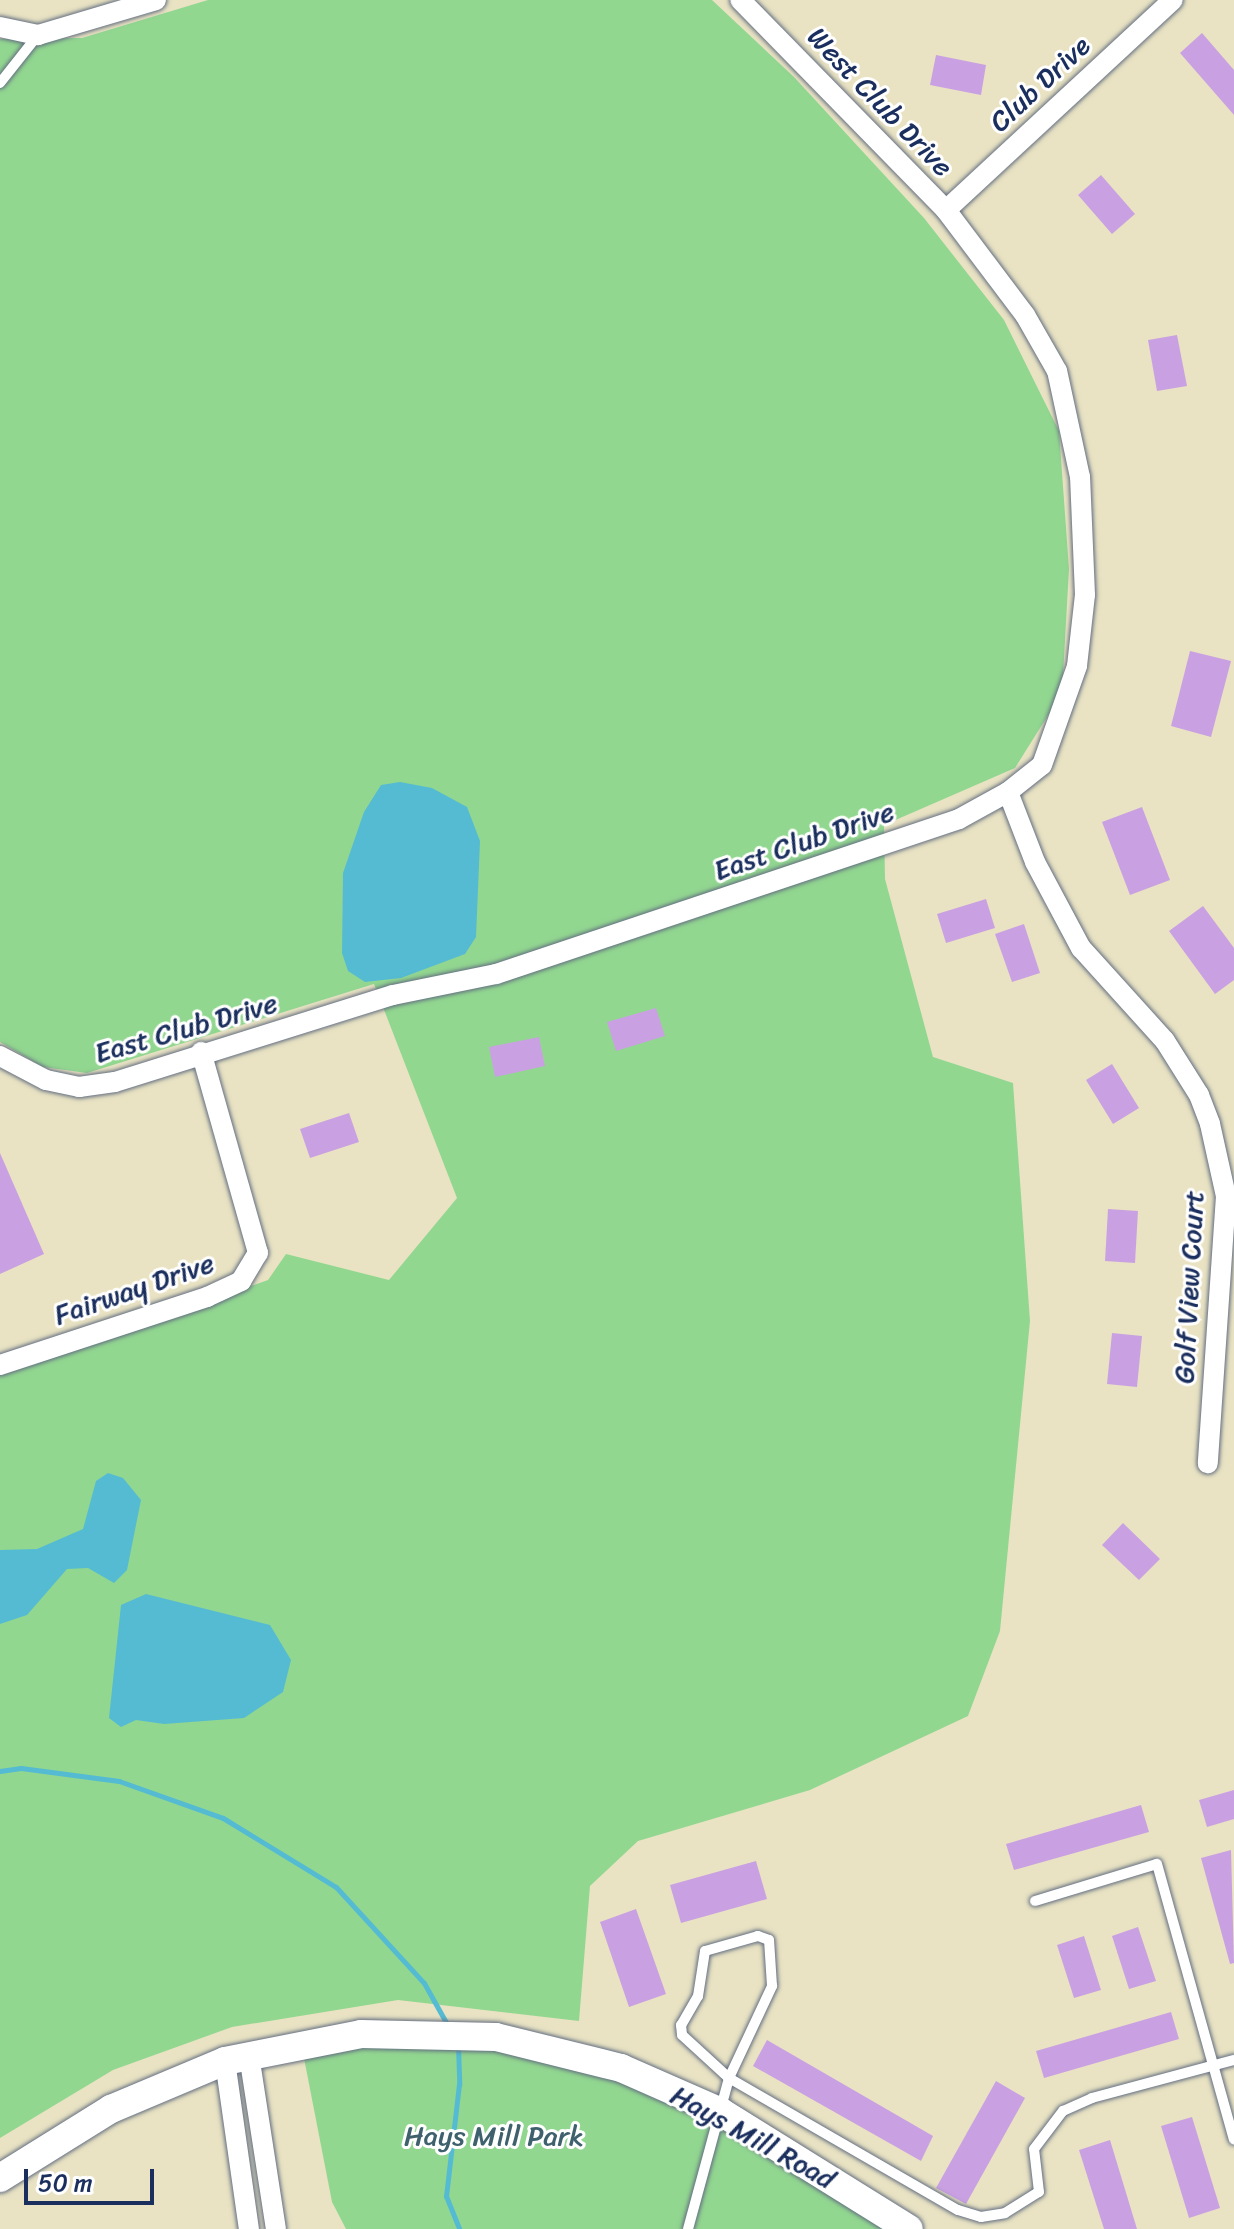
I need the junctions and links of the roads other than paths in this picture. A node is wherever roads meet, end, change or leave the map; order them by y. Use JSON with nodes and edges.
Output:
{"nodes":[{"id":1,"x":156,"y":0,"type":"edge"},
{"id":2,"x":740,"y":0,"type":"edge"},
{"id":3,"x":1173,"y":0,"type":"edge"},
{"id":4,"x":0,"y":27,"type":"edge"},
{"id":5,"x":38,"y":35,"type":"junction"},
{"id":6,"x":0,"y":83,"type":"edge"},
{"id":7,"x":946,"y":210,"type":"junction"},
{"id":8,"x":1008,"y":792,"type":"junction"},
{"id":9,"x":201,"y":1052,"type":"junction"},
{"id":10,"x":0,"y":1056,"type":"edge"},
{"id":11,"x":0,"y":1365,"type":"edge"},
{"id":12,"x":1208,"y":1463,"type":"dead end"},
{"id":13,"x":1035,"y":1901,"type":"dead end"},
{"id":14,"x":237,"y":2058,"type":"junction"},
{"id":15,"x":1234,"y":2060,"type":"edge"},
{"id":16,"x":1214,"y":2066,"type":"junction"},
{"id":17,"x":729,"y":2078,"type":"junction"},
{"id":18,"x":721,"y":2112,"type":"junction"},
{"id":19,"x":1234,"y":2139,"type":"edge"},
{"id":20,"x":0,"y":2178,"type":"edge"},
{"id":21,"x":249,"y":2229,"type":"edge"},
{"id":22,"x":276,"y":2229,"type":"edge"},
{"id":23,"x":688,"y":2229,"type":"edge"},
{"id":24,"x":909,"y":2229,"type":"edge"}],
"edges":[{"from":1,"to":5,"type":"street"},
{"from":2,"to":7,"type":"street","name":"West Club Drive"},
{"from":3,"to":7,"type":"street","name":"Club Drive"},
{"from":4,"to":5,"type":"street"},
{"from":5,"to":6,"type":"lane"},
{"from":7,"to":8,"type":"street","name":"East Club Drive"},
{"from":8,"to":9,"type":"street","name":"East Club Drive"},
{"from":8,"to":12,"type":"street","name":"Golf View Court"},
{"from":9,"to":10,"type":"street","name":"East Club Drive"},
{"from":9,"to":11,"type":"street","name":"Fairway Drive"},
{"from":13,"to":16,"type":"lane"},
{"from":14,"to":18,"type":"street","name":"Hays Mill Road"},
{"from":14,"to":20,"type":"street","name":"Hays Mill Road"},
{"from":14,"to":21,"type":"street"},
{"from":14,"to":22,"type":"street"},
{"from":15,"to":16,"type":"lane"},
{"from":16,"to":17,"type":"lane"},
{"from":16,"to":19,"type":"lane"},
{"from":17,"to":17,"type":"lane"},
{"from":17,"to":18,"type":"lane"},
{"from":18,"to":23,"type":"lane"},
{"from":18,"to":24,"type":"street","name":"Hays Mill Road"}]}
